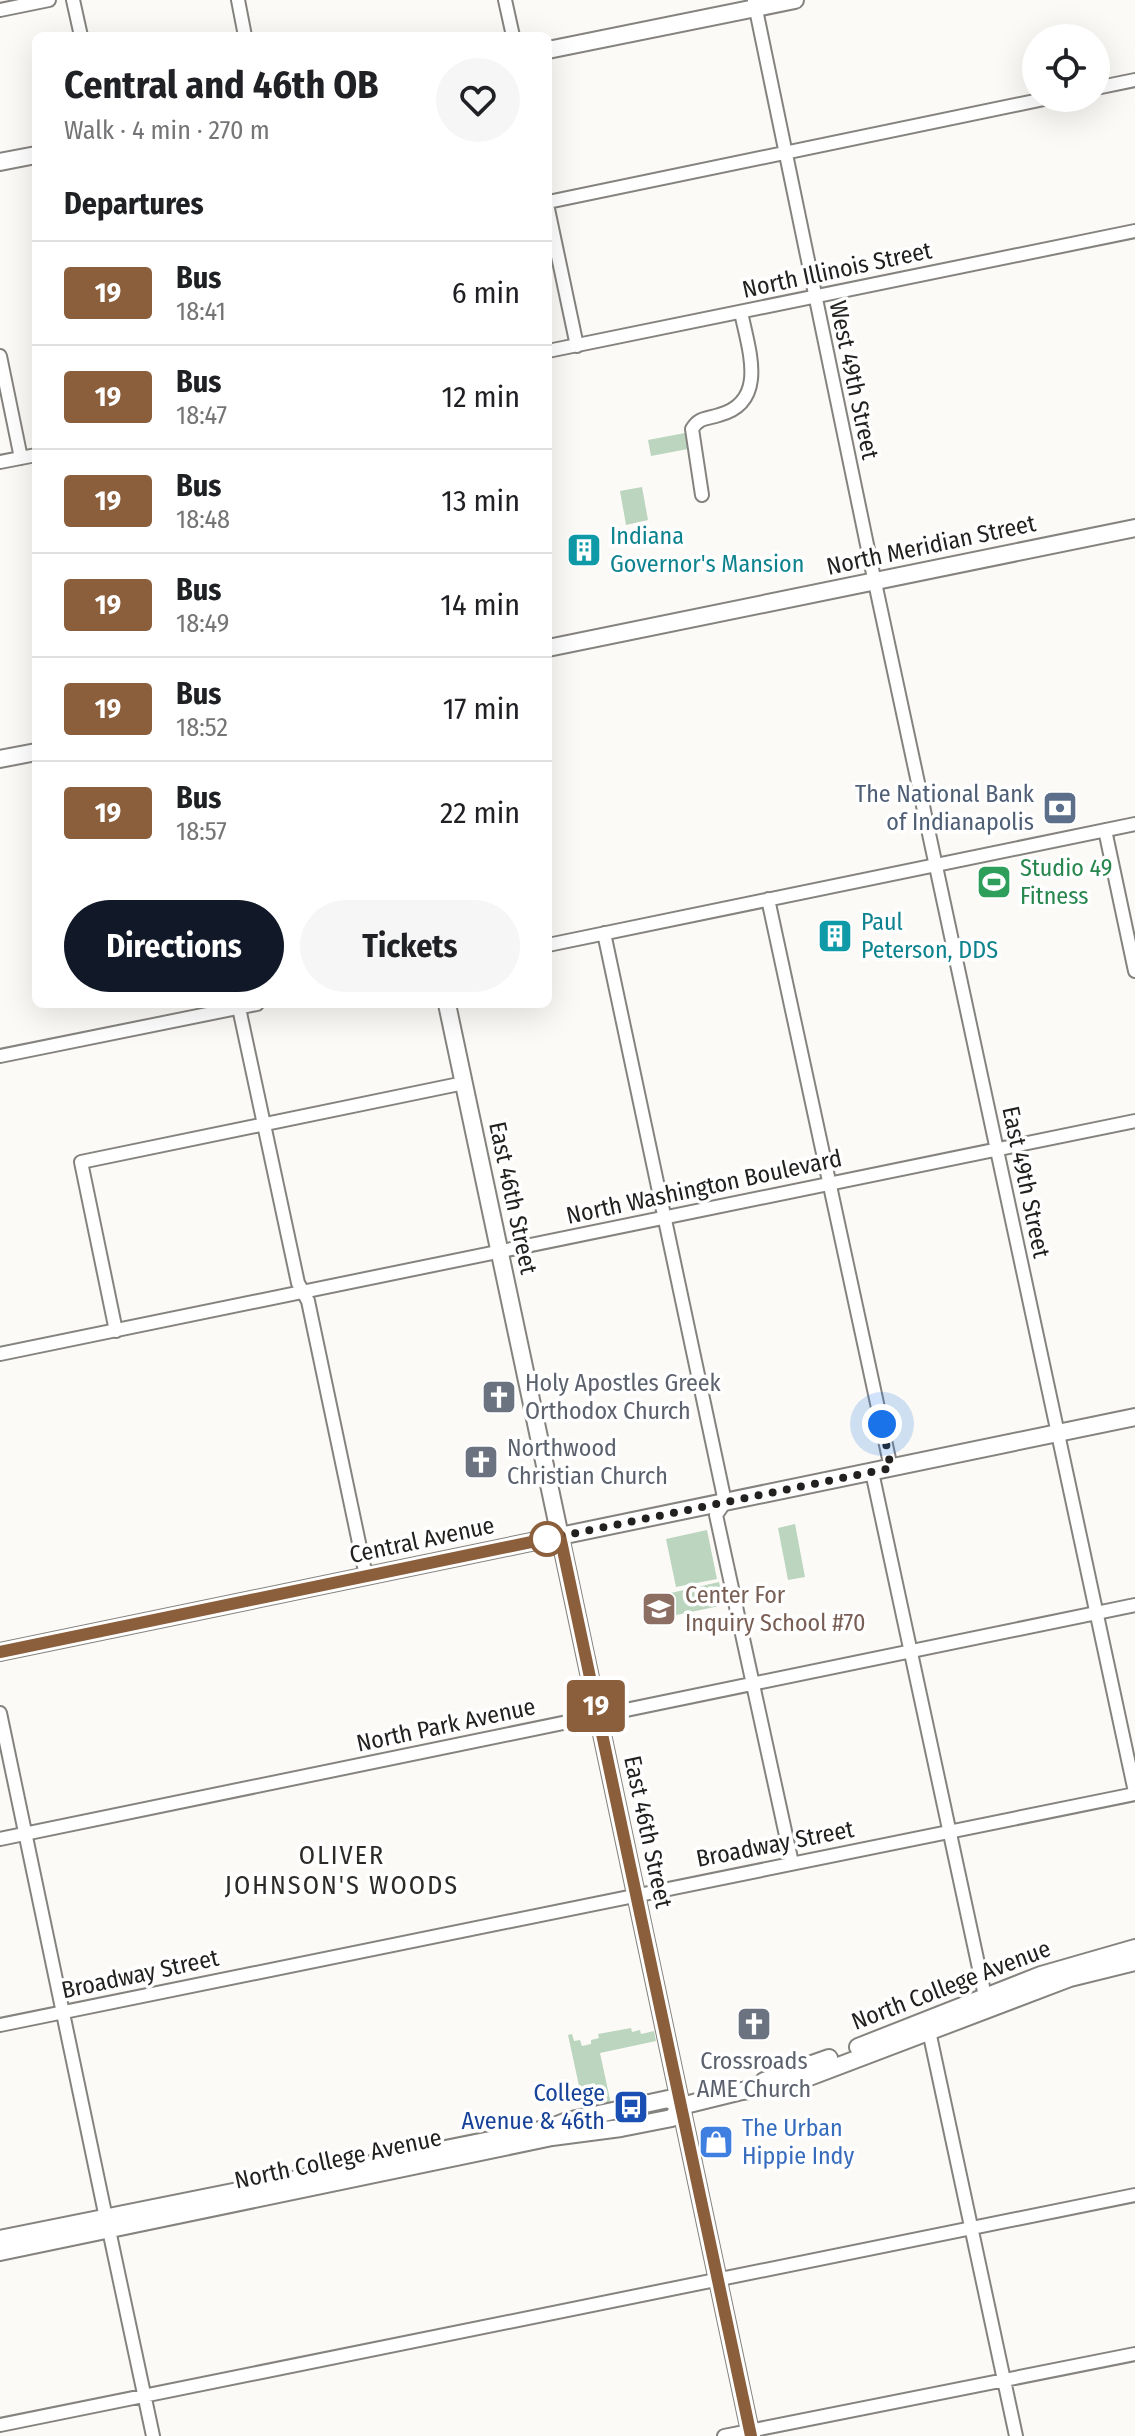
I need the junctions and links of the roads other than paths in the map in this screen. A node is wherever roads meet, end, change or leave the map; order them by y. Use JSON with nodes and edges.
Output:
{"nodes":[{"id":1,"x":49,"y":0,"type":"edge"},
{"id":2,"x":73,"y":0,"type":"edge"},
{"id":3,"x":238,"y":0,"type":"edge"},
{"id":4,"x":505,"y":0,"type":"edge"},
{"id":5,"x":795,"y":0,"type":"edge"},
{"id":6,"x":755,"y":4,"type":"edge"},
{"id":7,"x":0,"y":10,"type":"edge"},
{"id":8,"x":80,"y":32,"type":"edge"},
{"id":9,"x":244,"y":32,"type":"edge"},
{"id":10,"x":512,"y":32,"type":"edge"},
{"id":11,"x":552,"y":49,"type":"edge"},
{"id":12,"x":1135,"y":80,"type":"edge"},
{"id":13,"x":1110,"y":85,"type":"edge"},
{"id":14,"x":1022,"y":104,"type":"edge"},
{"id":15,"x":786,"y":153,"type":"junction"},
{"id":16,"x":32,"y":156,"type":"edge"},
{"id":17,"x":0,"y":162,"type":"edge"},
{"id":18,"x":552,"y":201,"type":"edge"},
{"id":19,"x":552,"y":228,"type":"edge"},
{"id":20,"x":1135,"y":231,"type":"edge"},
{"id":21,"x":814,"y":297,"type":"junction"},
{"id":22,"x":741,"y":312,"type":"junction"},
{"id":23,"x":577,"y":346,"type":"junction"},
{"id":24,"x":552,"y":350,"type":"edge"},
{"id":25,"x":0,"y":356,"type":"edge"},
{"id":26,"x":32,"y":456,"type":"edge"},
{"id":27,"x":21,"y":458,"type":"junction"},
{"id":28,"x":0,"y":462,"type":"edge"},
{"id":29,"x":702,"y":495,"type":"dead end"},
{"id":30,"x":1135,"y":528,"type":"edge"},
{"id":31,"x":874,"y":581,"type":"junction"},
{"id":32,"x":552,"y":647,"type":"edge"},
{"id":33,"x":32,"y":753,"type":"edge"},
{"id":34,"x":0,"y":759,"type":"edge"},
{"id":35,"x":1135,"y":824,"type":"edge"},
{"id":36,"x":1105,"y":830,"type":"junction"},
{"id":37,"x":936,"y":865,"type":"junction"},
{"id":38,"x":768,"y":899,"type":"junction"},
{"id":39,"x":604,"y":933,"type":"junction"},
{"id":40,"x":552,"y":944,"type":"edge"},
{"id":41,"x":1135,"y":971,"type":"edge"},
{"id":42,"x":179,"y":1008,"type":"edge"},
{"id":43,"x":239,"y":1008,"type":"joint"},
{"id":44,"x":448,"y":1008,"type":"edge"},
{"id":45,"x":182,"y":1019,"type":"junction"},
{"id":46,"x":0,"y":1056,"type":"edge"},
{"id":47,"x":464,"y":1083,"type":"junction"},
{"id":48,"x":1135,"y":1121,"type":"edge"},
{"id":49,"x":264,"y":1125,"type":"junction"},
{"id":50,"x":997,"y":1149,"type":"junction"},
{"id":51,"x":830,"y":1184,"type":"junction"},
{"id":52,"x":665,"y":1217,"type":"junction"},
{"id":53,"x":500,"y":1251,"type":"junction"},
{"id":54,"x":302,"y":1291,"type":"junction"},
{"id":55,"x":116,"y":1331,"type":"junction"},
{"id":56,"x":0,"y":1354,"type":"edge"},
{"id":57,"x":1135,"y":1417,"type":"edge"},
{"id":58,"x":1057,"y":1433,"type":"junction"},
{"id":59,"x":891,"y":1468,"type":"junction"},
{"id":60,"x":872,"y":1472,"type":"junction"},
{"id":61,"x":725,"y":1502,"type":"junction"},
{"id":62,"x":560,"y":1536,"type":"junction"},
{"id":63,"x":366,"y":1576,"type":"junction"},
{"id":64,"x":1135,"y":1605,"type":"edge"},
{"id":65,"x":1097,"y":1613,"type":"junction"},
{"id":66,"x":910,"y":1651,"type":"junction"},
{"id":67,"x":0,"y":1652,"type":"edge"},
{"id":68,"x":753,"y":1684,"type":"junction"},
{"id":69,"x":0,"y":1713,"type":"edge"},
{"id":70,"x":598,"y":1716,"type":"junction"},
{"id":71,"x":1135,"y":1793,"type":"edge"},
{"id":72,"x":949,"y":1831,"type":"junction"},
{"id":73,"x":26,"y":1833,"type":"junction"},
{"id":74,"x":0,"y":1839,"type":"edge"},
{"id":75,"x":792,"y":1863,"type":"junction"},
{"id":76,"x":637,"y":1894,"type":"junction"},
{"id":77,"x":1135,"y":1948,"type":"edge"},
{"id":78,"x":1135,"y":1962,"type":"edge"},
{"id":79,"x":985,"y":1996,"type":"junction"},
{"id":80,"x":63,"y":2012,"type":"junction"},
{"id":81,"x":0,"y":2025,"type":"edge"},
{"id":82,"x":929,"y":2031,"type":"junction"},
{"id":83,"x":742,"y":2091,"type":"junction"},
{"id":84,"x":681,"y":2106,"type":"junction"},
{"id":85,"x":1135,"y":2195,"type":"edge"},
{"id":86,"x":108,"y":2224,"type":"junction"},
{"id":87,"x":971,"y":2228,"type":"junction"},
{"id":88,"x":0,"y":2239,"type":"edge"},
{"id":89,"x":0,"y":2252,"type":"edge"},
{"id":90,"x":718,"y":2279,"type":"junction"},
{"id":91,"x":1135,"y":2354,"type":"edge"},
{"id":92,"x":1004,"y":2380,"type":"junction"},
{"id":93,"x":144,"y":2395,"type":"junction"},
{"id":94,"x":0,"y":2425,"type":"edge"},
{"id":95,"x":750,"y":2433,"type":"edge"},
{"id":96,"x":153,"y":2436,"type":"edge"},
{"id":97,"x":724,"y":2436,"type":"edge"},
{"id":98,"x":1016,"y":2436,"type":"edge"}],
"edges":[{"from":1,"to":7,"type":"street"},
{"from":2,"to":8,"type":"street"},
{"from":3,"to":9,"type":"street"},
{"from":4,"to":10,"type":"street"},
{"from":5,"to":6,"type":"main road"},
{"from":6,"to":11,"type":"main road"},
{"from":6,"to":15,"type":"street","name":"West 49th Street"},
{"from":12,"to":13,"type":"street"},
{"from":14,"to":15,"type":"street"},
{"from":15,"to":18,"type":"street"},
{"from":15,"to":21,"type":"street","name":"West 49th Street"},
{"from":16,"to":17,"type":"main road"},
{"from":19,"to":23,"type":"street"},
{"from":20,"to":21,"type":"street","name":"North Illinois Street"},
{"from":21,"to":22,"type":"street","name":"North Illinois Street"},
{"from":21,"to":31,"type":"street","name":"West 49th Street"},
{"from":22,"to":23,"type":"street","name":"North Illinois Street"},
{"from":22,"to":29,"type":"street"},
{"from":23,"to":24,"type":"street","name":"North Illinois Street"},
{"from":25,"to":27,"type":"street"},
{"from":26,"to":27,"type":"street"},
{"from":27,"to":28,"type":"street"},
{"from":30,"to":31,"type":"main road","name":"North Meridian Street"},
{"from":31,"to":32,"type":"main road","name":"North Meridian Street"},
{"from":31,"to":37,"type":"street","name":"East 49th Street"},
{"from":33,"to":34,"type":"main road"},
{"from":35,"to":36,"type":"street"},
{"from":36,"to":37,"type":"street"},
{"from":36,"to":41,"type":"street"},
{"from":37,"to":38,"type":"street"},
{"from":37,"to":50,"type":"street","name":"East 49th Street"},
{"from":38,"to":39,"type":"street"},
{"from":38,"to":51,"type":"street"},
{"from":39,"to":40,"type":"street"},
{"from":39,"to":52,"type":"street"},
{"from":42,"to":45,"type":"street"},
{"from":43,"to":45,"type":"street"},
{"from":43,"to":49,"type":"street"},
{"from":44,"to":47,"type":"main road","name":"East 46th Street"},
{"from":45,"to":46,"type":"street"},
{"from":47,"to":49,"type":"street"},
{"from":47,"to":53,"type":"main road","name":"East 46th Street"},
{"from":48,"to":50,"type":"street","name":"North Washington Boulevard"},
{"from":49,"to":54,"type":"street"},
{"from":49,"to":55,"type":"street"},
{"from":50,"to":51,"type":"street","name":"North Washington Boulevard"},
{"from":50,"to":58,"type":"street","name":"East 49th Street"},
{"from":51,"to":52,"type":"street","name":"North Washington Boulevard"},
{"from":51,"to":59,"type":"street"},
{"from":52,"to":53,"type":"street","name":"North Washington Boulevard"},
{"from":52,"to":61,"type":"street"},
{"from":53,"to":54,"type":"street","name":"North Washington Boulevard"},
{"from":53,"to":62,"type":"main road","name":"East 46th Street"},
{"from":54,"to":55,"type":"street","name":"North Washington Boulevard"},
{"from":54,"to":63,"type":"street"},
{"from":55,"to":56,"type":"street","name":"North Washington Boulevard"},
{"from":57,"to":58,"type":"main road","name":"Central Avenue"},
{"from":58,"to":59,"type":"main road","name":"Central Avenue"},
{"from":58,"to":65,"type":"street","name":"East 49th Street"},
{"from":59,"to":60,"type":"main road","name":"Central Avenue"},
{"from":60,"to":61,"type":"main road","name":"Central Avenue"},
{"from":60,"to":66,"type":"street"},
{"from":61,"to":62,"type":"main road","name":"Central Avenue"},
{"from":61,"to":68,"type":"street"},
{"from":62,"to":63,"type":"main road","name":"Central Avenue"},
{"from":62,"to":70,"type":"main road","name":"East 46th Street"},
{"from":63,"to":67,"type":"main road","name":"Central Avenue"},
{"from":64,"to":65,"type":"street","name":"North Park Avenue"},
{"from":65,"to":66,"type":"street","name":"North Park Avenue"},
{"from":65,"to":71,"type":"street","name":"East 49th Street"},
{"from":66,"to":68,"type":"street","name":"North Park Avenue"},
{"from":66,"to":72,"type":"street"},
{"from":68,"to":70,"type":"street","name":"North Park Avenue"},
{"from":68,"to":75,"type":"street"},
{"from":69,"to":73,"type":"street"},
{"from":70,"to":73,"type":"street","name":"North Park Avenue"},
{"from":70,"to":76,"type":"main road","name":"East 46th Street"},
{"from":71,"to":72,"type":"street","name":"Broadway Street"},
{"from":72,"to":75,"type":"street","name":"Broadway Street"},
{"from":72,"to":79,"type":"street"},
{"from":73,"to":74,"type":"street","name":"North Park Avenue"},
{"from":73,"to":80,"type":"street"},
{"from":75,"to":76,"type":"street","name":"Broadway Street"},
{"from":76,"to":80,"type":"street","name":"Broadway Street"},
{"from":76,"to":84,"type":"main road","name":"East 46th Street"},
{"from":77,"to":79,"type":"main road","name":"North College Avenue"},
{"from":78,"to":82,"type":"main road","name":"North College Avenue"},
{"from":79,"to":83,"type":"main road","name":"North College Avenue"},
{"from":80,"to":81,"type":"street","name":"Broadway Street"},
{"from":80,"to":86,"type":"street"},
{"from":82,"to":83,"type":"main road","name":"North College Avenue"},
{"from":82,"to":87,"type":"street"},
{"from":83,"to":84,"type":"main road","name":"North College Avenue"},
{"from":84,"to":86,"type":"main road","name":"North College Avenue"},
{"from":84,"to":90,"type":"main road","name":"East 46th Street"},
{"from":85,"to":87,"type":"street"},
{"from":86,"to":88,"type":"main road","name":"North College Avenue"},
{"from":86,"to":89,"type":"main road","name":"North College Avenue"},
{"from":86,"to":93,"type":"street"},
{"from":87,"to":90,"type":"street"},
{"from":87,"to":92,"type":"street"},
{"from":90,"to":93,"type":"street"},
{"from":90,"to":95,"type":"main road","name":"East 46th Street"},
{"from":91,"to":92,"type":"street"},
{"from":92,"to":95,"type":"street"},
{"from":92,"to":98,"type":"street"},
{"from":93,"to":94,"type":"street"},
{"from":93,"to":96,"type":"street"},
{"from":95,"to":97,"type":"street"}]}
